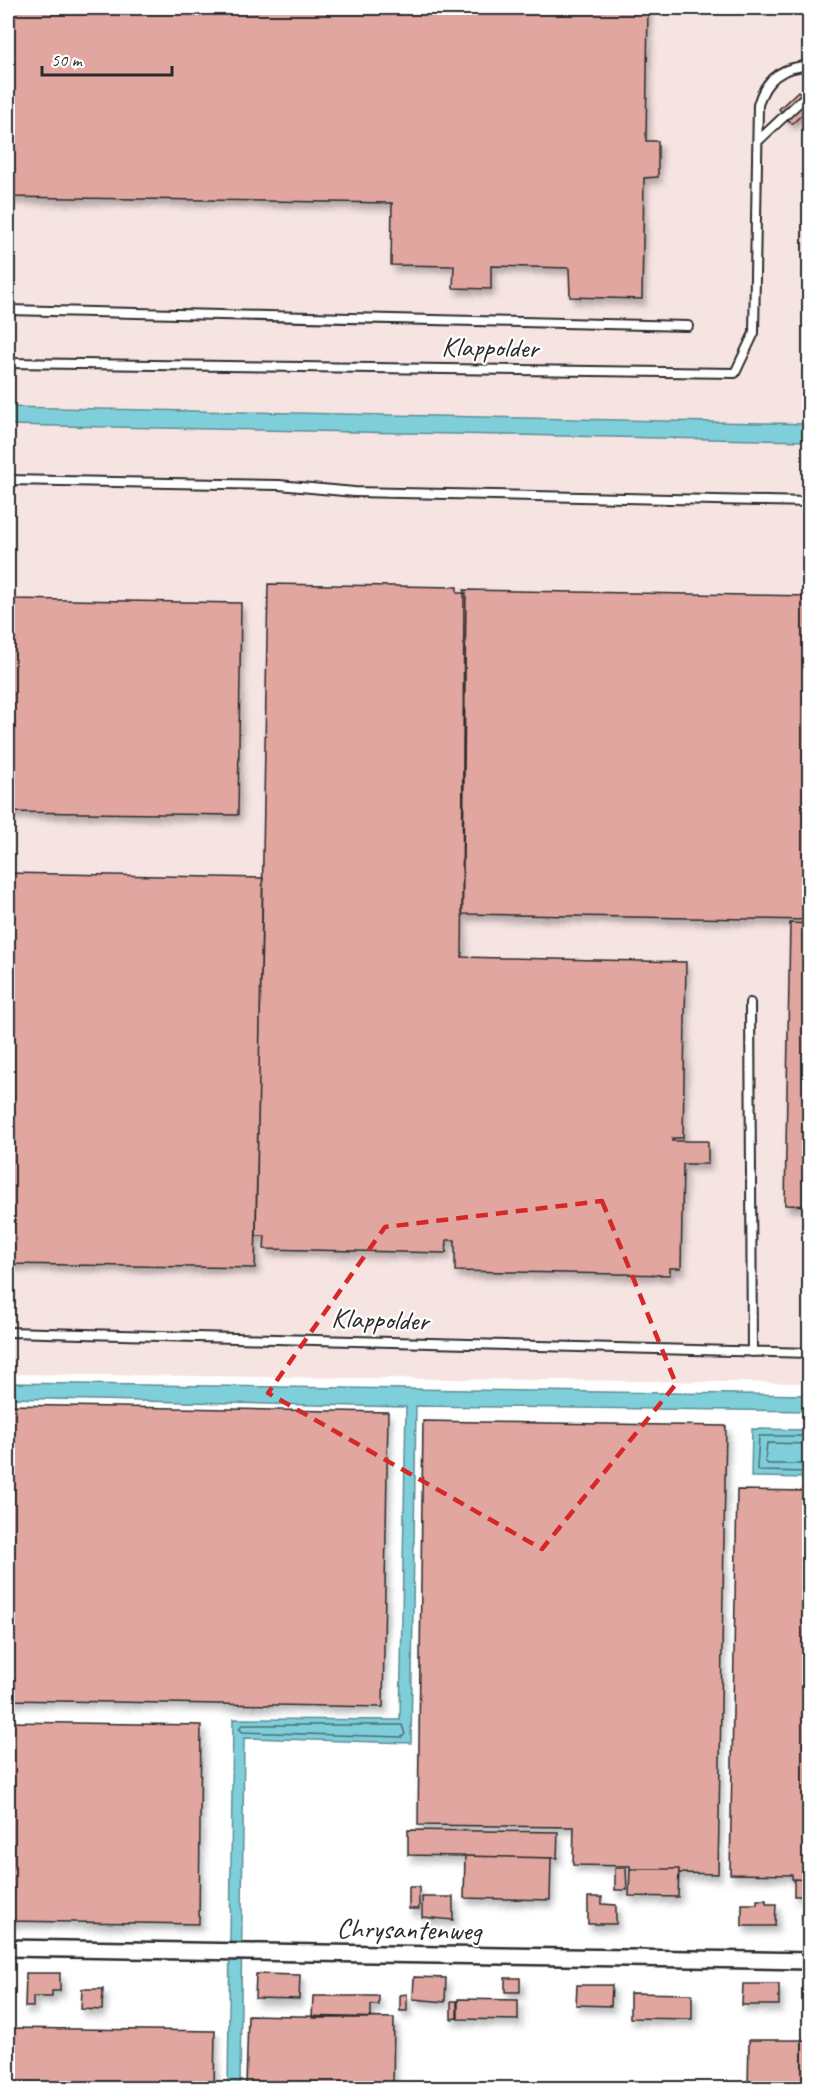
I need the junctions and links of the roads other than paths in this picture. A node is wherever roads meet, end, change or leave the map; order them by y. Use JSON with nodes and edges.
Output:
{"nodes":[{"id":1,"x":810,"y":66,"type":"edge"},
{"id":2,"x":810,"y":92,"type":"edge"},
{"id":3,"x":758,"y":141,"type":"junction"},
{"id":4,"x":8,"y":310,"type":"edge"},
{"id":5,"x":688,"y":326,"type":"dead end"},
{"id":6,"x":8,"y":363,"type":"edge"},
{"id":7,"x":8,"y":480,"type":"edge"},
{"id":8,"x":810,"y":502,"type":"edge"},
{"id":9,"x":750,"y":1004,"type":"dead end"},
{"id":10,"x":8,"y":1332,"type":"edge"},
{"id":11,"x":752,"y":1352,"type":"junction"},
{"id":12,"x":810,"y":1353,"type":"edge"},
{"id":13,"x":8,"y":1948,"type":"edge"},
{"id":14,"x":810,"y":1961,"type":"edge"}],
"edges":[{"from":1,"to":3,"type":"lane","name":"Klappolder"},
{"from":2,"to":3,"type":"lane"},
{"from":3,"to":6,"type":"lane","name":"Klappolder"},
{"from":4,"to":5,"type":"lane","name":"Klappolder"},
{"from":7,"to":8,"type":"lane"},
{"from":9,"to":11,"type":"lane"},
{"from":10,"to":11,"type":"lane","name":"Klappolder"},
{"from":11,"to":12,"type":"lane","name":"Klappolder"},
{"from":13,"to":14,"type":"street","name":"Chrysantenweg"}]}
